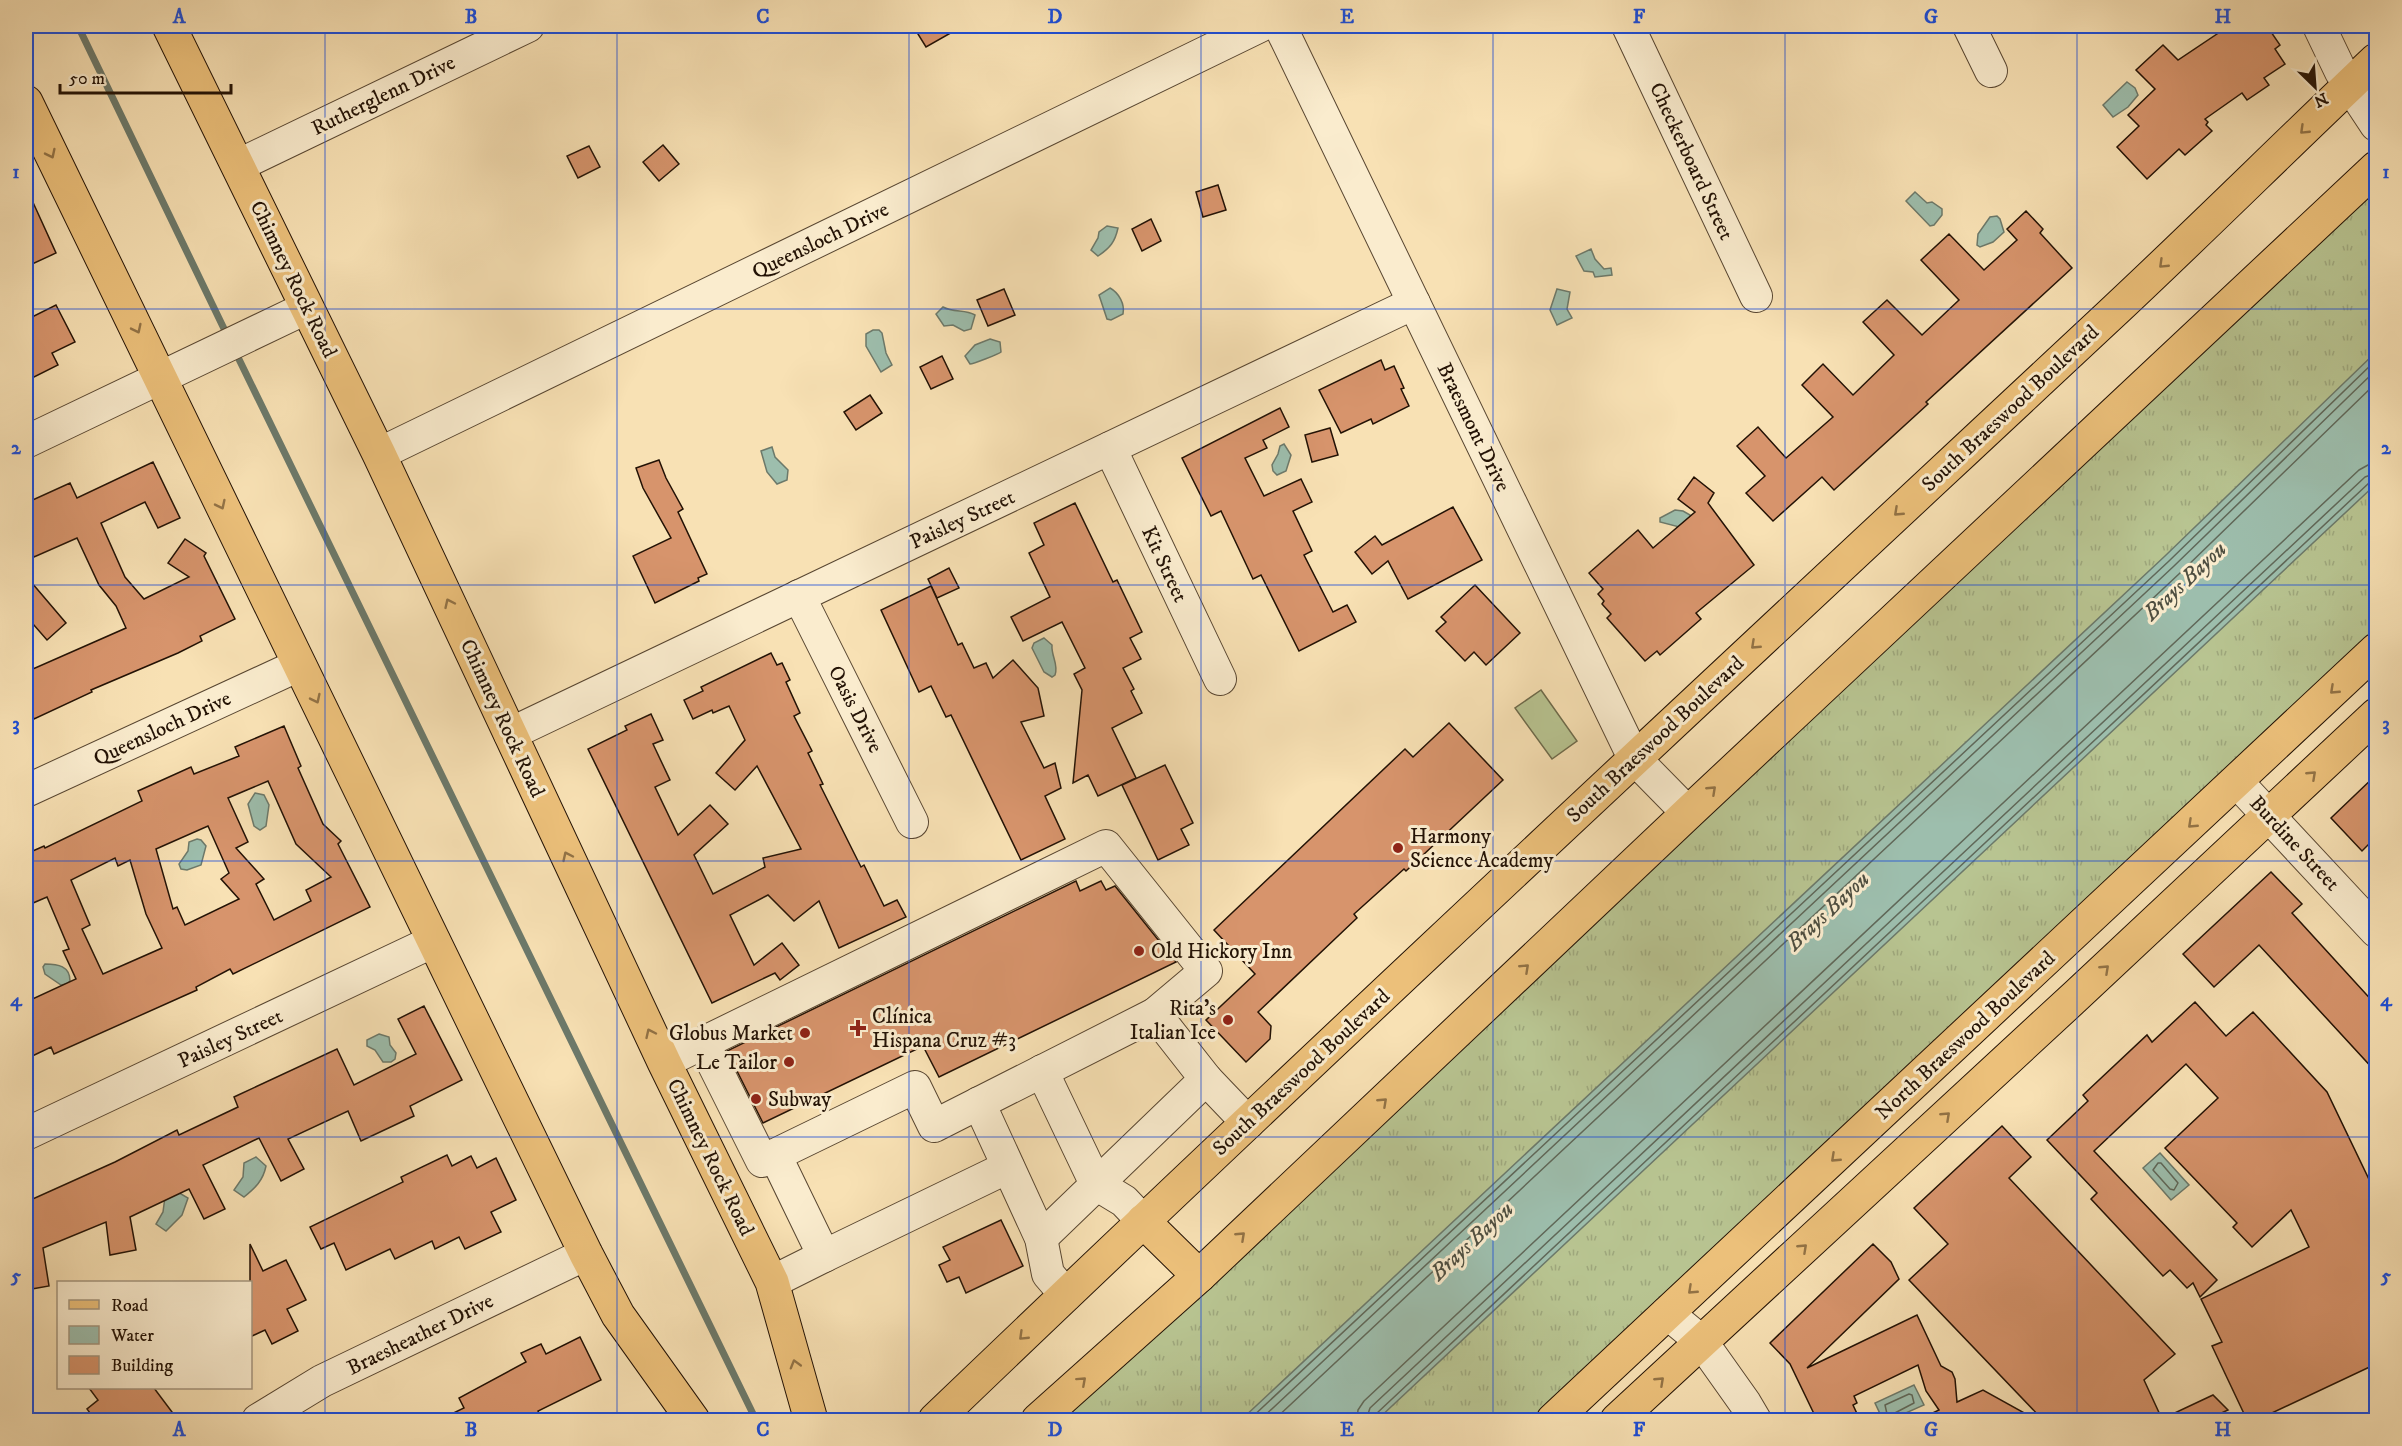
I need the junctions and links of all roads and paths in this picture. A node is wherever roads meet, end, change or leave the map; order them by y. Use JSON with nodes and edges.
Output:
{"nodes":[{"id":1,"x":169,"y":26,"type":"edge"},
{"id":2,"x":528,"y":26,"type":"edge"},
{"id":3,"x":1260,"y":26,"type":"edge"},
{"id":4,"x":1280,"y":26,"type":"edge"},
{"id":5,"x":1628,"y":26,"type":"edge"},
{"id":6,"x":1969,"y":26,"type":"edge"},
{"id":7,"x":2319,"y":26,"type":"edge"},
{"id":8,"x":2376,"y":60,"type":"edge"},
{"id":9,"x":1991,"y":70,"type":"dead end"},
{"id":10,"x":2350,"y":86,"type":"junction"},
{"id":11,"x":27,"y":108,"type":"edge"},
{"id":12,"x":2376,"y":125,"type":"edge"},
{"id":13,"x":239,"y":165,"type":"junction"},
{"id":14,"x":2376,"y":168,"type":"edge"},
{"id":15,"x":1756,"y":296,"type":"dead end"},
{"id":16,"x":1414,"y":303,"type":"junction"},
{"id":17,"x":306,"y":308,"type":"junction"},
{"id":18,"x":159,"y":377,"type":"junction"},
{"id":19,"x":26,"y":442,"type":"edge"},
{"id":20,"x":1110,"y":448,"type":"junction"},
{"id":21,"x":379,"y":454,"type":"junction"},
{"id":22,"x":799,"y":596,"type":"junction"},
{"id":23,"x":2376,"y":650,"type":"edge"},
{"id":24,"x":300,"y":665,"type":"junction"},
{"id":25,"x":1220,"y":679,"type":"dead end"},
{"id":26,"x":2376,"y":715,"type":"edge"},
{"id":27,"x":510,"y":734,"type":"junction"},
{"id":28,"x":1634,"y":758,"type":"junction"},
{"id":29,"x":2237,"y":782,"type":"junction"},
{"id":30,"x":26,"y":791,"type":"edge"},
{"id":31,"x":1688,"y":813,"type":"junction"},
{"id":32,"x":2270,"y":816,"type":"junction"},
{"id":33,"x":912,"y":822,"type":"dead end"},
{"id":34,"x":2376,"y":931,"type":"edge"},
{"id":35,"x":434,"y":941,"type":"junction"},
{"id":36,"x":2046,"y":959,"type":"junction"},
{"id":37,"x":2078,"y":994,"type":"junction"},
{"id":38,"x":1155,"y":1014,"type":"junction"},
{"id":39,"x":703,"y":1043,"type":"junction"},
{"id":40,"x":664,"y":1062,"type":"junction"},
{"id":41,"x":1042,"y":1071,"type":"junction"},
{"id":42,"x":1206,"y":1079,"type":"junction"},
{"id":43,"x":979,"y":1103,"type":"junction"},
{"id":44,"x":1248,"y":1123,"type":"junction"},
{"id":45,"x":26,"y":1134,"type":"edge"},
{"id":46,"x":1859,"y":1134,"type":"junction"},
{"id":47,"x":769,"y":1158,"type":"junction"},
{"id":48,"x":1008,"y":1167,"type":"junction"},
{"id":49,"x":1891,"y":1167,"type":"junction"},
{"id":50,"x":722,"y":1182,"type":"junction"},
{"id":51,"x":1096,"y":1184,"type":"junction"},
{"id":52,"x":1143,"y":1221,"type":"junction"},
{"id":53,"x":1041,"y":1238,"type":"junction"},
{"id":54,"x":586,"y":1254,"type":"junction"},
{"id":55,"x":824,"y":1256,"type":"junction"},
{"id":56,"x":1199,"y":1276,"type":"junction"},
{"id":57,"x":772,"y":1282,"type":"junction"},
{"id":58,"x":1066,"y":1295,"type":"junction"},
{"id":59,"x":1667,"y":1313,"type":"junction"},
{"id":60,"x":1701,"y":1341,"type":"junction"},
{"id":61,"x":1623,"y":1419,"type":"edge"},
{"id":62,"x":258,"y":1420,"type":"edge"},
{"id":63,"x":693,"y":1420,"type":"edge"},
{"id":64,"x":811,"y":1420,"type":"edge"},
{"id":65,"x":935,"y":1420,"type":"edge"},
{"id":66,"x":1038,"y":1420,"type":"edge"},
{"id":67,"x":1553,"y":1420,"type":"edge"},
{"id":68,"x":1755,"y":1420,"type":"edge"}],
"edges":[{"from":1,"to":13,"type":"main road","name":"Chimney Rock Road"},
{"from":2,"to":13,"type":"street","name":"Rutherglenn Drive"},
{"from":3,"to":21,"type":"street","name":"Queensloch Drive"},
{"from":4,"to":16,"type":"street","name":"Braesmont Drive"},
{"from":5,"to":15,"type":"street","name":"Checkerboard Street"},
{"from":6,"to":9,"type":"street"},
{"from":7,"to":10,"type":"street"},
{"from":8,"to":10,"type":"main road","name":"South Braeswood Boulevard"},
{"from":10,"to":12,"type":"street"},
{"from":10,"to":28,"type":"main road","name":"South Braeswood Boulevard","one_way":true},
{"from":11,"to":18,"type":"main road","one_way":true},
{"from":13,"to":17,"type":"main road","name":"Chimney Rock Road"},
{"from":31,"to":14,"type":"main road","one_way":true},
{"from":16,"to":20,"type":"street","name":"Paisley Street"},
{"from":16,"to":28,"type":"street","name":"Braesmont Drive"},
{"from":17,"to":18,"type":"street"},
{"from":17,"to":21,"type":"main road","name":"Chimney Rock Road"},
{"from":18,"to":19,"type":"street"},
{"from":18,"to":24,"type":"main road","one_way":true},
{"from":20,"to":22,"type":"street","name":"Paisley Street"},
{"from":20,"to":25,"type":"street","name":"Kit Street"},
{"from":27,"to":21,"type":"main road","name":"Chimney Rock Road","one_way":true},
{"from":22,"to":27,"type":"street","name":"Paisley Street"},
{"from":22,"to":33,"type":"street","name":"Oasis Drive"},
{"from":23,"to":29,"type":"main road","name":"North Braeswood Boulevard","one_way":true},
{"from":24,"to":30,"type":"street","name":"Queensloch Drive"},
{"from":24,"to":35,"type":"main road","one_way":true},
{"from":32,"to":26,"type":"main road","one_way":true},
{"from":40,"to":27,"type":"main road","name":"Chimney Rock Road","one_way":true},
{"from":28,"to":31,"type":"street","name":"Braesmont Drive"},
{"from":28,"to":44,"type":"main road","name":"South Braeswood Boulevard"},
{"from":29,"to":32,"type":"street","name":"Burdine Street"},
{"from":29,"to":36,"type":"main road","name":"North Braeswood Boulevard","one_way":true},
{"from":56,"to":31,"type":"main road","one_way":true},
{"from":32,"to":34,"type":"street","name":"Burdine Street"},
{"from":37,"to":32,"type":"main road","one_way":true},
{"from":35,"to":45,"type":"street","name":"Paisley Street"},
{"from":35,"to":54,"type":"main road"},
{"from":36,"to":37,"type":"main road"},
{"from":36,"to":46,"type":"main road","name":"North Braeswood Boulevard"},
{"from":49,"to":37,"type":"main road","one_way":true},
{"from":38,"to":39,"type":"street"},
{"from":38,"to":41,"type":"street"},
{"from":38,"to":42,"type":"street"},
{"from":39,"to":40,"type":"street"},
{"from":39,"to":47,"type":"street"},
{"from":40,"to":50,"type":"main road","name":"Chimney Rock Road"},
{"from":41,"to":43,"type":"street"},
{"from":41,"to":51,"type":"street"},
{"from":42,"to":44,"type":"street"},
{"from":42,"to":51,"type":"street"},
{"from":43,"to":47,"type":"street"},
{"from":43,"to":48,"type":"street"},
{"from":44,"to":52,"type":"main road","name":"South Braeswood Boulevard"},
{"from":46,"to":49,"type":"main road"},
{"from":46,"to":59,"type":"main road","name":"North Braeswood Boulevard","one_way":true},
{"from":47,"to":50,"type":"street"},
{"from":47,"to":55,"type":"street"},
{"from":48,"to":53,"type":"street"},
{"from":48,"to":55,"type":"street"},
{"from":60,"to":49,"type":"main road","one_way":true},
{"from":50,"to":57,"type":"main road","name":"Chimney Rock Road"},
{"from":51,"to":52,"type":"street"},
{"from":51,"to":53,"type":"street"},
{"from":52,"to":56,"type":"main road"},
{"from":52,"to":58,"type":"main road","name":"South Braeswood Boulevard"},
{"from":53,"to":58,"type":"street"},
{"from":54,"to":62,"type":"street","name":"Braesheather Drive"},
{"from":54,"to":63,"type":"main road"},
{"from":55,"to":57,"type":"street"},
{"from":66,"to":56,"type":"main road","one_way":true},
{"from":64,"to":57,"type":"main road","name":"Chimney Rock Road","one_way":true},
{"from":58,"to":65,"type":"main road","name":"South Braeswood Boulevard","one_way":true},
{"from":59,"to":60,"type":"street"},
{"from":59,"to":67,"type":"main road","name":"North Braeswood Boulevard"},
{"from":61,"to":60,"type":"main road","one_way":true},
{"from":60,"to":68,"type":"street"}]}
